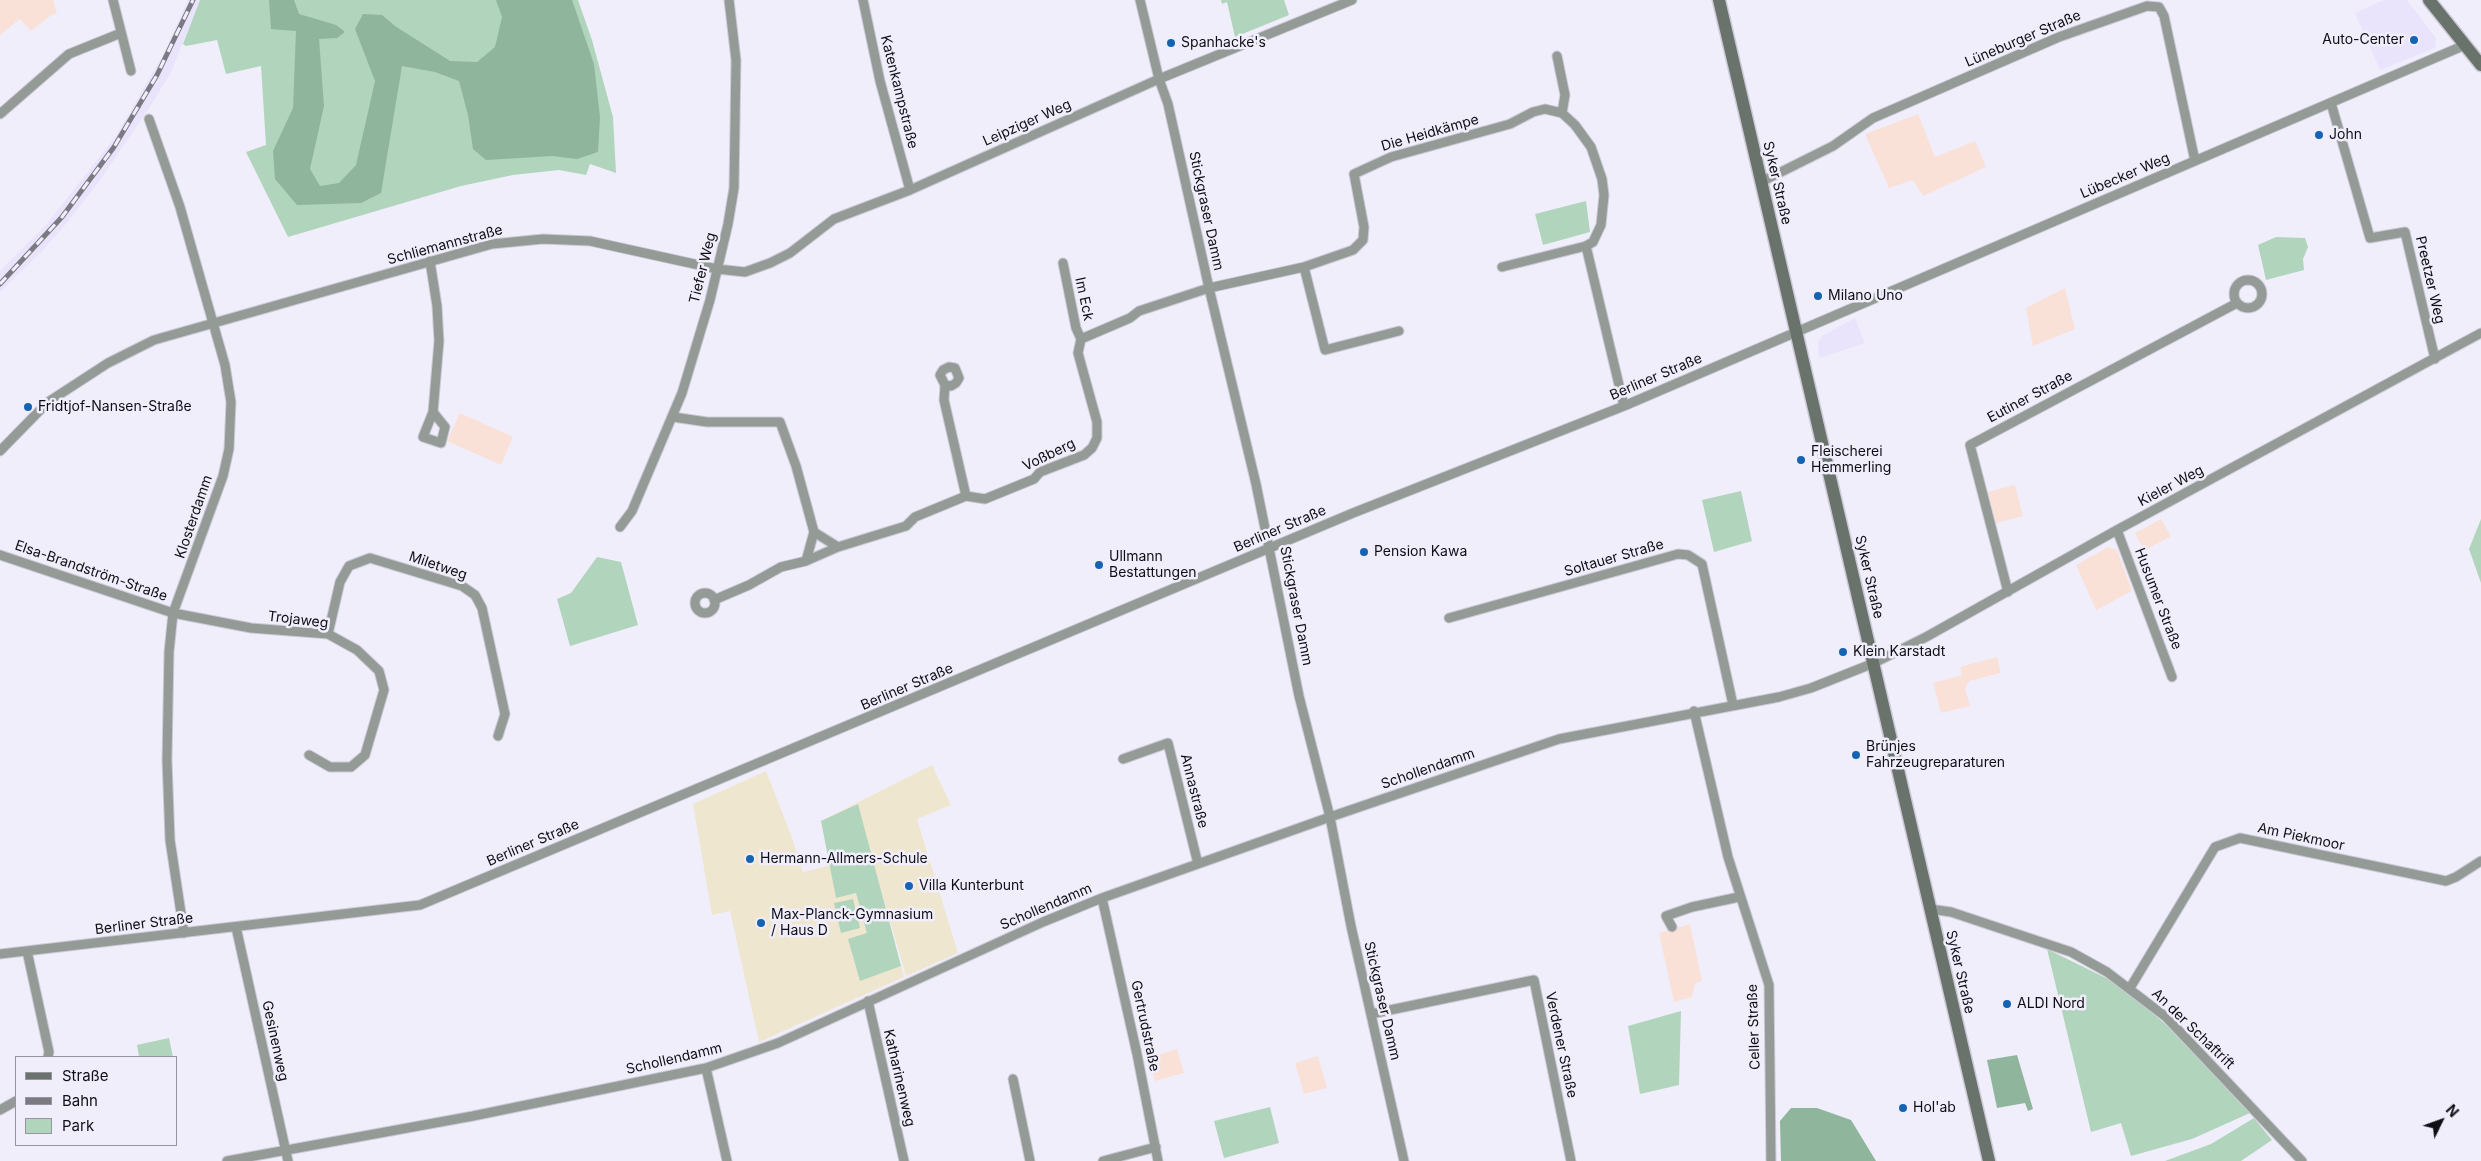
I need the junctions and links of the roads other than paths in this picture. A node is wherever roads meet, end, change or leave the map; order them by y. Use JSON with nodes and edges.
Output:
{"nodes":[{"id":1,"x":113,"y":0,"type":"edge"},
{"id":2,"x":729,"y":0,"type":"edge"},
{"id":3,"x":863,"y":0,"type":"edge"},
{"id":4,"x":1140,"y":0,"type":"edge"},
{"id":5,"x":1352,"y":0,"type":"edge"},
{"id":6,"x":1719,"y":0,"type":"edge"},
{"id":7,"x":2429,"y":0,"type":"edge"},
{"id":8,"x":121,"y":33,"type":"junction"},
{"id":9,"x":2465,"y":45,"type":"junction"},
{"id":10,"x":1557,"y":56,"type":"dead end"},
{"id":11,"x":2481,"y":65,"type":"edge"},
{"id":12,"x":131,"y":71,"type":"dead end"},
{"id":13,"x":1159,"y":79,"type":"junction"},
{"id":14,"x":2331,"y":103,"type":"junction"},
{"id":15,"x":1562,"y":113,"type":"junction"},
{"id":16,"x":0,"y":114,"type":"edge"},
{"id":17,"x":149,"y":119,"type":"dead end"},
{"id":18,"x":2195,"y":161,"type":"junction"},
{"id":19,"x":1761,"y":182,"type":"junction"},
{"id":20,"x":910,"y":190,"type":"junction"},
{"id":21,"x":1586,"y":246,"type":"junction"},
{"id":22,"x":430,"y":261,"type":"junction"},
{"id":23,"x":1063,"y":263,"type":"dead end"},
{"id":24,"x":1502,"y":266,"type":"dead end"},
{"id":25,"x":1304,"y":267,"type":"junction"},
{"id":26,"x":717,"y":269,"type":"junction"},
{"id":27,"x":1209,"y":288,"type":"junction"},
{"id":28,"x":2237,"y":303,"type":"dead end"},
{"id":29,"x":213,"y":324,"type":"junction"},
{"id":30,"x":1399,"y":331,"type":"dead end"},
{"id":31,"x":1796,"y":333,"type":"junction"},
{"id":32,"x":2481,"y":334,"type":"edge"},
{"id":33,"x":1081,"y":339,"type":"junction"},
{"id":34,"x":2435,"y":359,"type":"junction"},
{"id":35,"x":945,"y":384,"type":"dead end"},
{"id":36,"x":1624,"y":406,"type":"junction"},
{"id":37,"x":433,"y":412,"type":"dead end"},
{"id":38,"x":673,"y":417,"type":"junction"},
{"id":39,"x":0,"y":451,"type":"edge"},
{"id":40,"x":966,"y":496,"type":"junction"},
{"id":41,"x":620,"y":527,"type":"dead end"},
{"id":42,"x":2117,"y":530,"type":"junction"},
{"id":43,"x":814,"y":532,"type":"junction"},
{"id":44,"x":838,"y":547,"type":"junction"},
{"id":45,"x":1270,"y":548,"type":"junction"},
{"id":46,"x":0,"y":555,"type":"edge"},
{"id":47,"x":806,"y":561,"type":"junction"},
{"id":48,"x":2008,"y":592,"type":"junction"},
{"id":49,"x":714,"y":600,"type":"dead end"},
{"id":50,"x":173,"y":613,"type":"junction"},
{"id":51,"x":1450,"y":618,"type":"dead end"},
{"id":52,"x":328,"y":634,"type":"junction"},
{"id":53,"x":1874,"y":663,"type":"junction"},
{"id":54,"x":2172,"y":677,"type":"dead end"},
{"id":55,"x":1733,"y":704,"type":"junction"},
{"id":56,"x":1694,"y":711,"type":"junction"},
{"id":57,"x":498,"y":736,"type":"dead end"},
{"id":58,"x":309,"y":755,"type":"dead end"},
{"id":59,"x":1123,"y":759,"type":"dead end"},
{"id":60,"x":1330,"y":817,"type":"junction"},
{"id":61,"x":2481,"y":861,"type":"edge"},
{"id":62,"x":1198,"y":864,"type":"junction"},
{"id":63,"x":1740,"y":897,"type":"junction"},
{"id":64,"x":1102,"y":898,"type":"junction"},
{"id":65,"x":1930,"y":909,"type":"junction"},
{"id":66,"x":236,"y":927,"type":"junction"},
{"id":67,"x":1672,"y":927,"type":"dead end"},
{"id":68,"x":184,"y":934,"type":"junction"},
{"id":69,"x":27,"y":951,"type":"junction"},
{"id":70,"x":0,"y":954,"type":"edge"},
{"id":71,"x":2130,"y":988,"type":"junction"},
{"id":72,"x":868,"y":1001,"type":"junction"},
{"id":73,"x":1371,"y":1014,"type":"junction"},
{"id":74,"x":48,"y":1056,"type":"edge"},
{"id":75,"x":706,"y":1068,"type":"junction"},
{"id":76,"x":1012,"y":1079,"type":"dead end"},
{"id":77,"x":15,"y":1102,"type":"edge"},
{"id":78,"x":0,"y":1110,"type":"edge"},
{"id":79,"x":1156,"y":1147,"type":"junction"},
{"id":80,"x":286,"y":1151,"type":"junction"},
{"id":81,"x":227,"y":1161,"type":"edge"},
{"id":82,"x":288,"y":1161,"type":"edge"},
{"id":83,"x":728,"y":1161,"type":"edge"},
{"id":84,"x":904,"y":1161,"type":"edge"},
{"id":85,"x":1030,"y":1161,"type":"edge"},
{"id":86,"x":1103,"y":1161,"type":"edge"},
{"id":87,"x":1158,"y":1161,"type":"edge"},
{"id":88,"x":1404,"y":1161,"type":"edge"},
{"id":89,"x":1571,"y":1161,"type":"edge"},
{"id":90,"x":1771,"y":1161,"type":"edge"},
{"id":91,"x":1989,"y":1161,"type":"edge"},
{"id":92,"x":2302,"y":1161,"type":"edge"}],
"edges":[{"from":1,"to":8,"type":"street"},
{"from":2,"to":26,"type":"street","name":"Tiefer Weg"},
{"from":3,"to":20,"type":"street","name":"Katenkampstraße"},
{"from":4,"to":13,"type":"street","name":"Stickgraser Damm"},
{"from":5,"to":13,"type":"street","name":"Leipziger Weg"},
{"from":6,"to":19,"type":"main road","name":"Syker Straße"},
{"from":7,"to":9,"type":"main road"},
{"from":8,"to":12,"type":"street"},
{"from":8,"to":16,"type":"street"},
{"from":9,"to":11,"type":"main road"},
{"from":9,"to":14,"type":"street","name":"Lübecker Weg"},
{"from":10,"to":15,"type":"street"},
{"from":13,"to":20,"type":"street","name":"Leipziger Weg"},
{"from":13,"to":27,"type":"street","name":"Stickgraser Damm"},
{"from":14,"to":18,"type":"street","name":"Lübecker Weg"},
{"from":14,"to":34,"type":"street","name":"Preetzer Weg"},
{"from":15,"to":21,"type":"street"},
{"from":15,"to":25,"type":"street","name":"Die Heidkämpe"},
{"from":17,"to":29,"type":"street","name":"Klosterdamm"},
{"from":18,"to":19,"type":"street","name":"Lüneburger Straße"},
{"from":18,"to":31,"type":"street","name":"Lübecker Weg"},
{"from":19,"to":31,"type":"main road","name":"Syker Straße"},
{"from":20,"to":26,"type":"street","name":"Leipziger Weg"},
{"from":21,"to":24,"type":"street"},
{"from":21,"to":36,"type":"street"},
{"from":22,"to":26,"type":"street","name":"Schliemannstraße"},
{"from":22,"to":29,"type":"street","name":"Schliemannstraße"},
{"from":22,"to":37,"type":"street"},
{"from":23,"to":33,"type":"street","name":"Im Eck"},
{"from":25,"to":27,"type":"street","name":"Die Heidkämpe"},
{"from":25,"to":30,"type":"street"},
{"from":26,"to":38,"type":"street","name":"Tiefer Weg"},
{"from":27,"to":33,"type":"street"},
{"from":27,"to":45,"type":"street","name":"Stickgraser Damm"},
{"from":28,"to":48,"type":"street","name":"Eutiner Straße"},
{"from":29,"to":39,"type":"street"},
{"from":29,"to":50,"type":"street","name":"Klosterdamm"},
{"from":31,"to":36,"type":"street","name":"Berliner Straße"},
{"from":31,"to":53,"type":"main road","name":"Syker Straße"},
{"from":32,"to":34,"type":"street","name":"Kieler Weg"},
{"from":33,"to":40,"type":"street","name":"Voßberg"},
{"from":34,"to":42,"type":"street","name":"Kieler Weg"},
{"from":35,"to":40,"type":"street"},
{"from":36,"to":45,"type":"street","name":"Berliner Straße"},
{"from":38,"to":41,"type":"street","name":"Tiefer Weg"},
{"from":38,"to":43,"type":"street"},
{"from":40,"to":44,"type":"street","name":"Voßberg"},
{"from":42,"to":48,"type":"street","name":"Kieler Weg"},
{"from":42,"to":54,"type":"street","name":"Husumer Straße"},
{"from":43,"to":44,"type":"street"},
{"from":43,"to":47,"type":"street"},
{"from":44,"to":47,"type":"street","name":"Voßberg"},
{"from":45,"to":60,"type":"street","name":"Stickgraser Damm"},
{"from":45,"to":66,"type":"street","name":"Berliner Straße"},
{"from":46,"to":50,"type":"street","name":"Elsa-Brandström-Straße"},
{"from":47,"to":49,"type":"street","name":"Voßberg"},
{"from":48,"to":53,"type":"street","name":"Kieler Weg"},
{"from":50,"to":52,"type":"street","name":"Trojaweg"},
{"from":50,"to":68,"type":"street","name":"Klosterdamm"},
{"from":51,"to":55,"type":"street","name":"Soltauer Straße"},
{"from":52,"to":57,"type":"street","name":"Miletweg"},
{"from":52,"to":58,"type":"street","name":"Trojaweg"},
{"from":53,"to":55,"type":"street","name":"Schollendamm"},
{"from":53,"to":65,"type":"main road","name":"Syker Straße"},
{"from":55,"to":56,"type":"street","name":"Schollendamm"},
{"from":56,"to":60,"type":"street","name":"Schollendamm"},
{"from":56,"to":63,"type":"street","name":"Celler Straße"},
{"from":59,"to":62,"type":"street","name":"Annastraße"},
{"from":60,"to":62,"type":"street","name":"Schollendamm"},
{"from":60,"to":73,"type":"street","name":"Stickgraser Damm"},
{"from":61,"to":71,"type":"street","name":"Am Piekmoor"},
{"from":62,"to":64,"type":"street","name":"Schollendamm"},
{"from":63,"to":67,"type":"street"},
{"from":63,"to":90,"type":"street","name":"Celler Straße"},
{"from":64,"to":72,"type":"street","name":"Schollendamm"},
{"from":64,"to":79,"type":"street","name":"Gertrudstraße"},
{"from":65,"to":71,"type":"street","name":"An der Schaftrift"},
{"from":65,"to":91,"type":"main road","name":"Syker Straße"},
{"from":66,"to":68,"type":"street","name":"Berliner Straße"},
{"from":66,"to":80,"type":"street","name":"Gesinenweg"},
{"from":68,"to":69,"type":"street","name":"Berliner Straße"},
{"from":69,"to":70,"type":"street","name":"Berliner Straße"},
{"from":69,"to":74,"type":"street"},
{"from":71,"to":92,"type":"street","name":"An der Schaftrift"},
{"from":72,"to":75,"type":"street","name":"Schollendamm"},
{"from":72,"to":84,"type":"street","name":"Katharinenweg"},
{"from":73,"to":88,"type":"street","name":"Stickgraser Damm"},
{"from":73,"to":89,"type":"street","name":"Verdener Straße"},
{"from":75,"to":80,"type":"street","name":"Schollendamm"},
{"from":75,"to":83,"type":"street"},
{"from":76,"to":85,"type":"street"},
{"from":77,"to":78,"type":"street"},
{"from":79,"to":86,"type":"street"},
{"from":79,"to":87,"type":"street","name":"Gertrudstraße"},
{"from":80,"to":81,"type":"street","name":"Schollendamm"},
{"from":80,"to":82,"type":"street","name":"Gesinenweg"}]}
